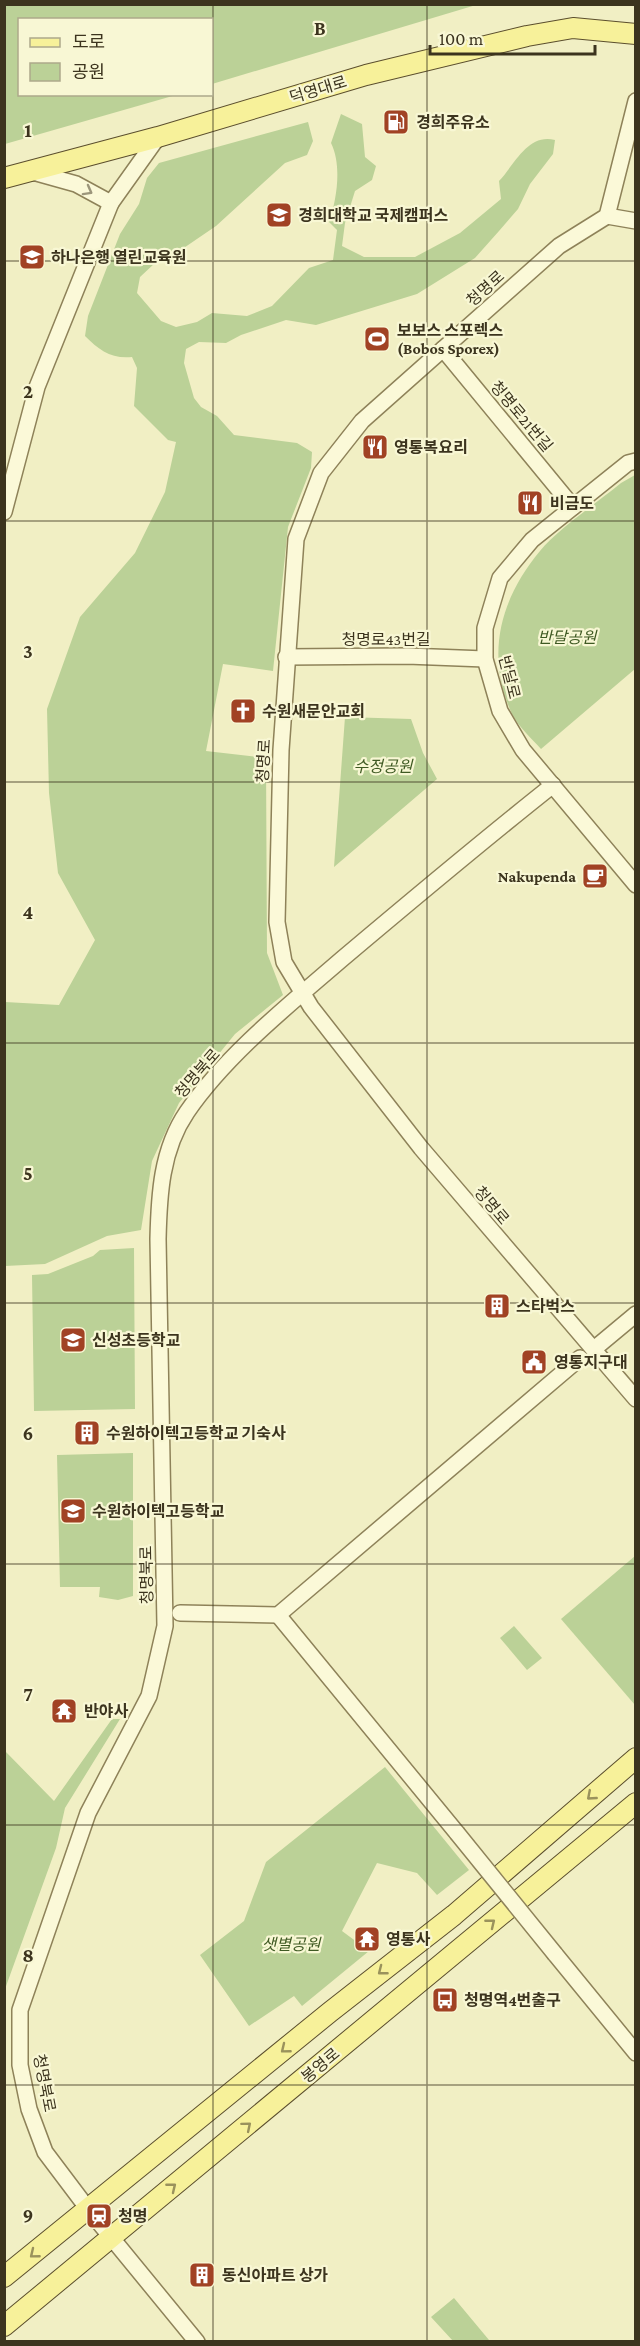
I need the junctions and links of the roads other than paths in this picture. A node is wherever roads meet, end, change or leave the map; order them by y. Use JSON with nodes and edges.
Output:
{"nodes":[{"id":1,"x":636,"y":34,"type":"edge"},
{"id":2,"x":636,"y":101,"type":"edge"},
{"id":3,"x":158,"y":137,"type":"junction"},
{"id":4,"x":33,"y":172,"type":"junction"},
{"id":5,"x":4,"y":178,"type":"edge"},
{"id":6,"x":111,"y":203,"type":"junction"},
{"id":7,"x":607,"y":216,"type":"junction"},
{"id":8,"x":636,"y":221,"type":"edge"},
{"id":9,"x":443,"y":349,"type":"junction"},
{"id":10,"x":636,"y":461,"type":"edge"},
{"id":11,"x":573,"y":507,"type":"junction"},
{"id":12,"x":4,"y":512,"type":"edge"},
{"id":13,"x":286,"y":657,"type":"junction"},
{"id":14,"x":485,"y":659,"type":"junction"},
{"id":15,"x":552,"y":785,"type":"junction"},
{"id":16,"x":636,"y":885,"type":"edge"},
{"id":17,"x":301,"y":995,"type":"junction"},
{"id":18,"x":636,"y":1314,"type":"edge"},
{"id":19,"x":594,"y":1349,"type":"junction"},
{"id":20,"x":580,"y":1358,"type":"dead end"},
{"id":21,"x":636,"y":1399,"type":"edge"},
{"id":22,"x":180,"y":1613,"type":"dead end"},
{"id":23,"x":278,"y":1615,"type":"junction"},
{"id":24,"x":636,"y":1758,"type":"edge"},
{"id":25,"x":636,"y":1803,"type":"edge"},
{"id":26,"x":636,"y":2054,"type":"edge"},
{"id":27,"x":88,"y":2209,"type":"junction"},
{"id":28,"x":111,"y":2237,"type":"junction"},
{"id":29,"x":4,"y":2277,"type":"edge"},
{"id":30,"x":4,"y":2326,"type":"edge"},
{"id":31,"x":197,"y":2342,"type":"edge"}],
"edges":[{"from":1,"to":3,"type":"main road","name":"덕영대로"},
{"from":2,"to":7,"type":"street"},
{"from":3,"to":4,"type":"main road","name":"덕영대로"},
{"from":3,"to":6,"type":"street"},
{"from":4,"to":5,"type":"main road","name":"덕영대로"},
{"from":4,"to":6,"type":"street","one_way":true},
{"from":6,"to":12,"type":"street"},
{"from":7,"to":8,"type":"street"},
{"from":7,"to":9,"type":"street","name":"청명로"},
{"from":9,"to":11,"type":"street","name":"청명로21번길"},
{"from":9,"to":13,"type":"street","name":"청명로"},
{"from":10,"to":11,"type":"street","name":"반달로"},
{"from":11,"to":14,"type":"street","name":"반달로"},
{"from":13,"to":14,"type":"street","name":"청명로43번길"},
{"from":13,"to":17,"type":"street","name":"청명로"},
{"from":14,"to":15,"type":"street","name":"반달로"},
{"from":15,"to":16,"type":"street","name":"반달로"},
{"from":15,"to":17,"type":"street","name":"청명북로"},
{"from":17,"to":19,"type":"street","name":"청명로"},
{"from":17,"to":27,"type":"street","name":"청명북로"},
{"from":18,"to":19,"type":"street"},
{"from":19,"to":21,"type":"street","name":"청명로"},
{"from":20,"to":23,"type":"street"},
{"from":22,"to":23,"type":"street"},
{"from":23,"to":26,"type":"street","bridge":true},
{"from":24,"to":27,"type":"main road","one_way":true},
{"from":28,"to":25,"type":"main road","name":"봉영로","one_way":true},
{"from":27,"to":28,"type":"street","name":"청명북로"},
{"from":27,"to":29,"type":"main road","one_way":true},
{"from":28,"to":30,"type":"main road","name":"봉영로"},
{"from":28,"to":31,"type":"street","name":"청명북로"}]}
